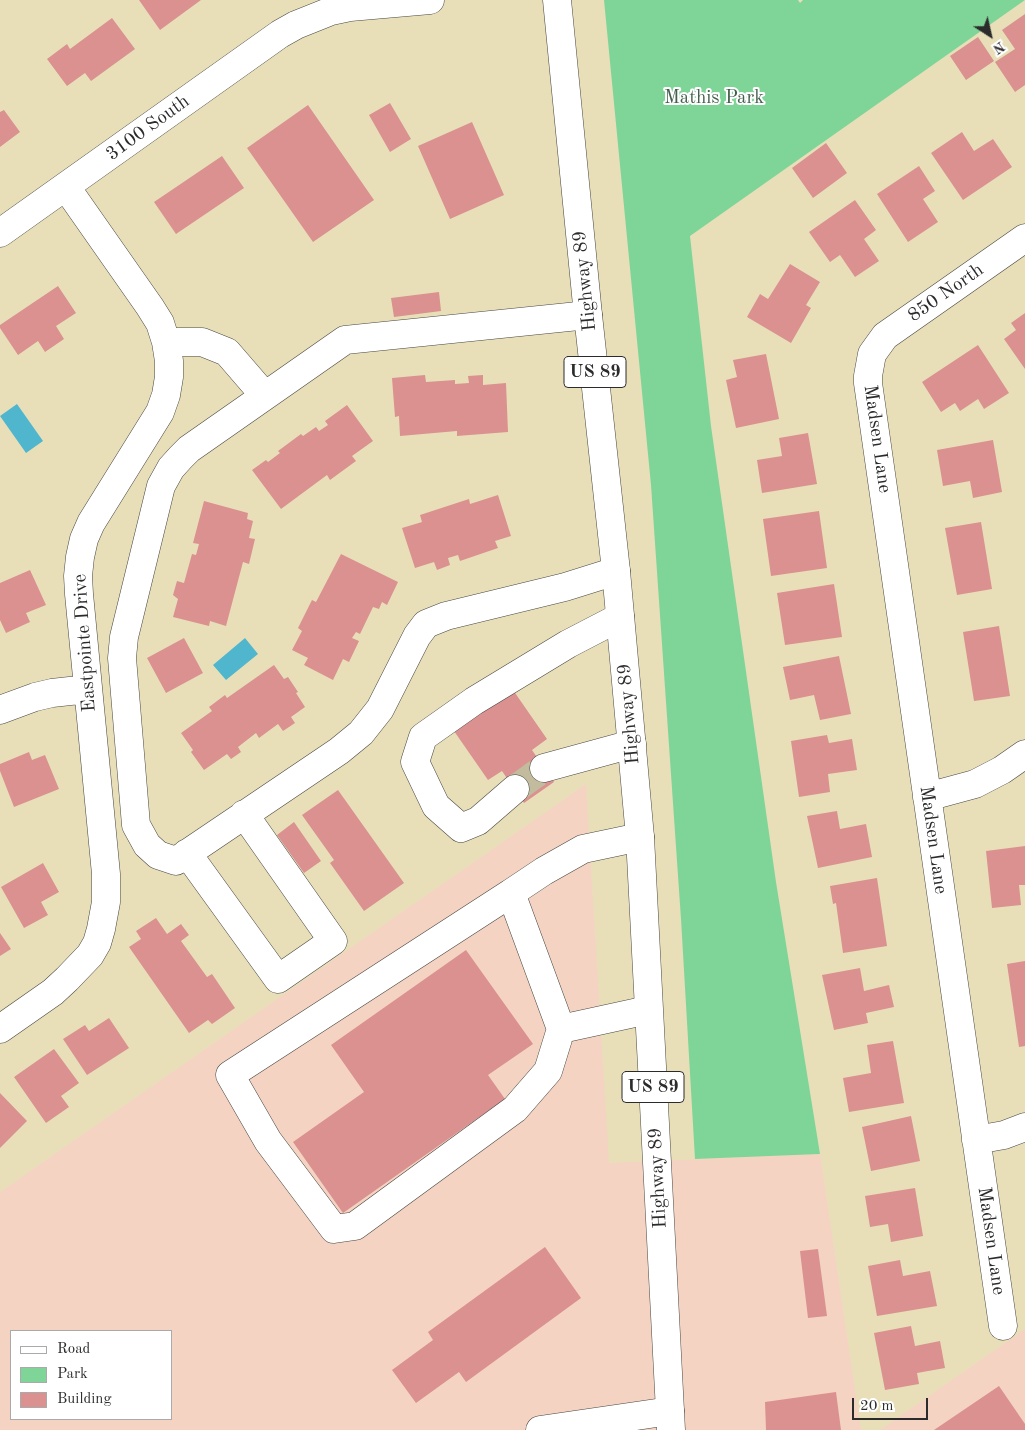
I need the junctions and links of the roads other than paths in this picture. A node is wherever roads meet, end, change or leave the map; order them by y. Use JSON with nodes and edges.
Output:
{"nodes":[{"id":1,"x":430,"y":0,"type":"edge"},
{"id":2,"x":557,"y":0,"type":"edge"},
{"id":3,"x":350,"y":3,"type":"edge"},
{"id":4,"x":66,"y":187,"type":"junction"},
{"id":5,"x":0,"y":233,"type":"edge"},
{"id":6,"x":1025,"y":238,"type":"edge"},
{"id":7,"x":588,"y":315,"type":"junction"},
{"id":8,"x":166,"y":342,"type":"junction"},
{"id":9,"x":872,"y":354,"type":"joint"},
{"id":10,"x":265,"y":396,"type":"junction"},
{"id":11,"x":616,"y":571,"type":"junction"},
{"id":12,"x":620,"y":617,"type":"junction"},
{"id":13,"x":88,"y":689,"type":"junction"},
{"id":14,"x":0,"y":710,"type":"edge"},
{"id":15,"x":632,"y":744,"type":"junction"},
{"id":16,"x":1025,"y":754,"type":"edge"},
{"id":17,"x":544,"y":768,"type":"tunnel mouth"},
{"id":18,"x":515,"y":789,"type":"tunnel mouth"},
{"id":19,"x":927,"y":797,"type":"junction"},
{"id":20,"x":244,"y":814,"type":"junction"},
{"id":21,"x":640,"y":837,"type":"junction"},
{"id":22,"x":187,"y":853,"type":"junction"},
{"id":23,"x":511,"y":893,"type":"junction"},
{"id":24,"x":648,"y":1010,"type":"junction"},
{"id":25,"x":562,"y":1028,"type":"junction"},
{"id":26,"x":0,"y":1029,"type":"edge"},
{"id":27,"x":1025,"y":1127,"type":"edge"},
{"id":28,"x":976,"y":1140,"type":"junction"},
{"id":29,"x":1003,"y":1326,"type":"dead end"},
{"id":30,"x":671,"y":1421,"type":"edge"},
{"id":31,"x":575,"y":1428,"type":"edge"},
{"id":32,"x":540,"y":1430,"type":"edge"}],
"edges":[{"from":1,"to":3,"type":"street","name":"3100 South"},
{"from":2,"to":7,"type":"street","name":"Highway 89","number":"US 89"},
{"from":3,"to":4,"type":"street","name":"3100 South"},
{"from":4,"to":5,"type":"street","name":"3100 South"},
{"from":4,"to":8,"type":"street","name":"Eastpointe Drive"},
{"from":6,"to":9,"type":"street","name":"850 North"},
{"from":7,"to":10,"type":"street"},
{"from":7,"to":11,"type":"street","name":"Highway 89","number":"US 89"},
{"from":8,"to":10,"type":"street"},
{"from":8,"to":13,"type":"street","name":"Eastpointe Drive"},
{"from":9,"to":19,"type":"street","name":"Madsen Lane"},
{"from":10,"to":22,"type":"street"},
{"from":11,"to":12,"type":"street","name":"Highway 89","number":"US 89"},
{"from":11,"to":20,"type":"street"},
{"from":12,"to":15,"type":"street","name":"Highway 89","number":"US 89"},
{"from":12,"to":18,"type":"street"},
{"from":13,"to":14,"type":"street"},
{"from":13,"to":26,"type":"street","name":"Eastpointe Drive"},
{"from":15,"to":17,"type":"street"},
{"from":15,"to":21,"type":"street","name":"Highway 89","number":"US 89"},
{"from":16,"to":19,"type":"street"},
{"from":19,"to":28,"type":"street","name":"Madsen Lane"},
{"from":20,"to":22,"type":"street"},
{"from":20,"to":22,"type":"street"},
{"from":21,"to":23,"type":"street"},
{"from":21,"to":24,"type":"street","name":"Highway 89","number":"US 89"},
{"from":23,"to":25,"type":"street"},
{"from":23,"to":25,"type":"street"},
{"from":24,"to":25,"type":"street"},
{"from":24,"to":30,"type":"street","name":"Highway 89","number":"US 89"},
{"from":27,"to":28,"type":"street"},
{"from":28,"to":29,"type":"street","name":"Madsen Lane"},
{"from":30,"to":31,"type":"street"},
{"from":31,"to":32,"type":"street"}]}
